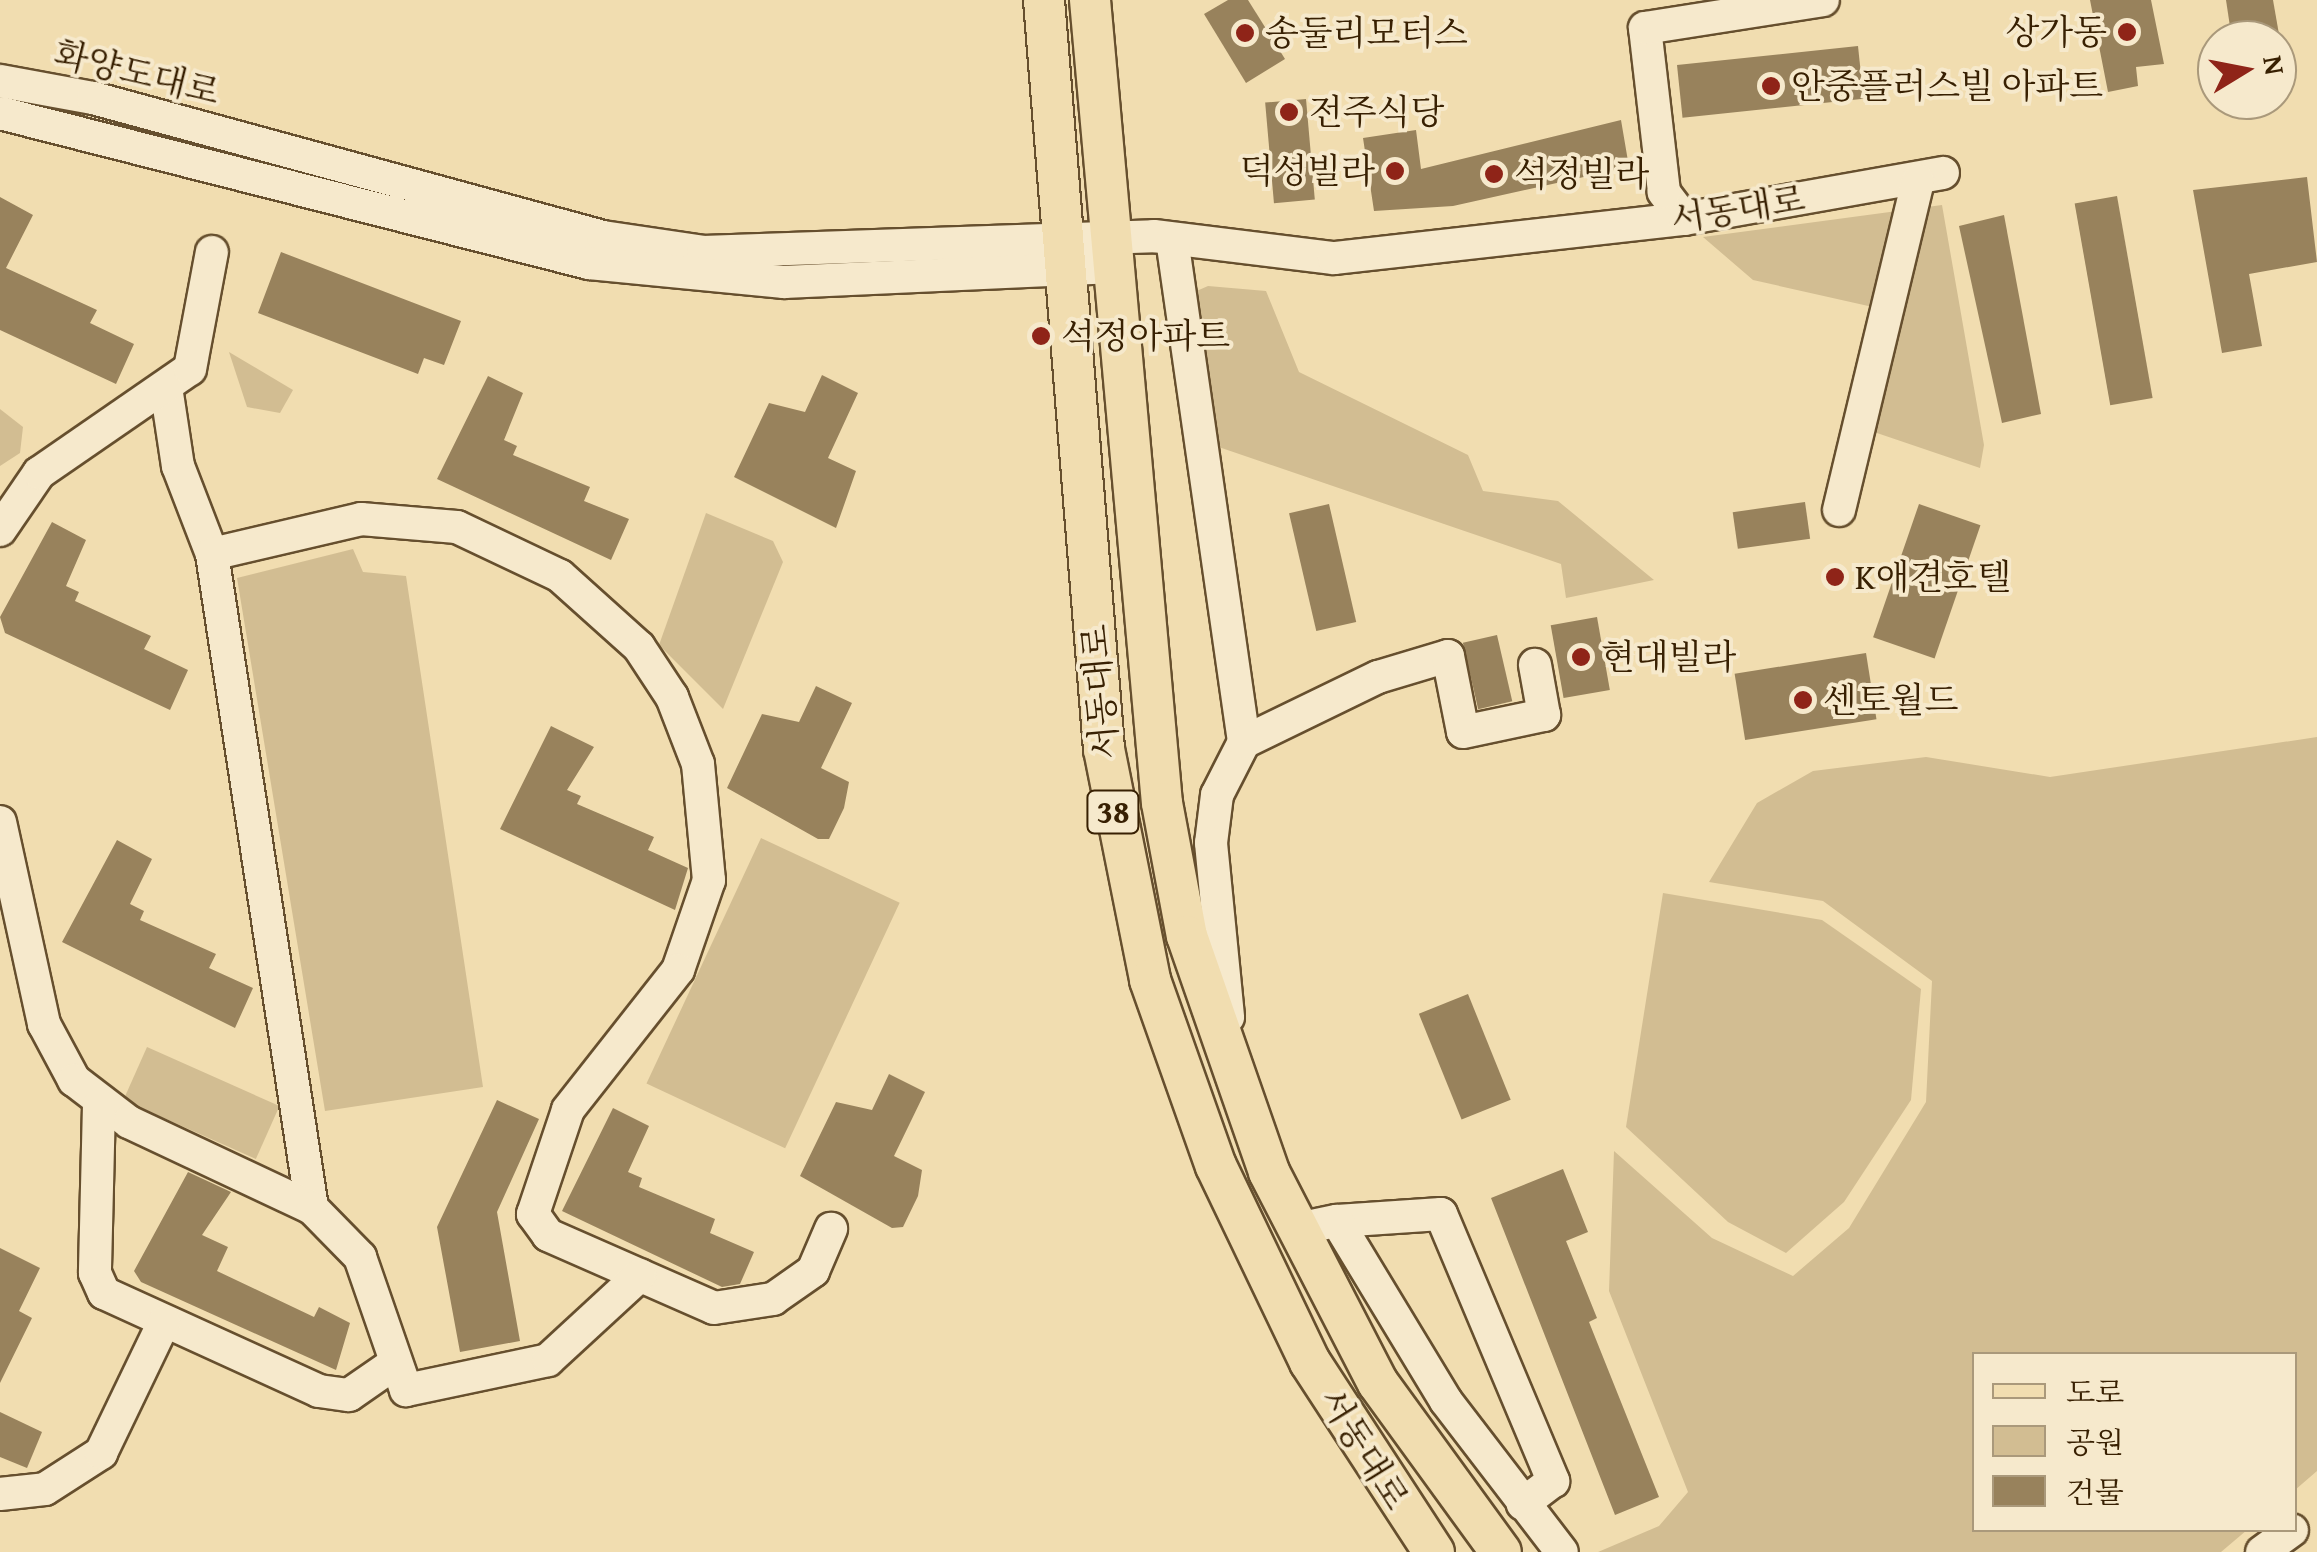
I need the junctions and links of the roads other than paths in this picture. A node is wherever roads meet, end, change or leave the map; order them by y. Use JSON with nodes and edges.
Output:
{"nodes":[{"id":1,"x":1044,"y":0,"type":"edge"},
{"id":2,"x":1090,"y":0,"type":"edge"},
{"id":3,"x":1823,"y":0,"type":"edge"},
{"id":4,"x":0,"y":82,"type":"edge"},
{"id":5,"x":0,"y":113,"type":"edge"},
{"id":6,"x":1684,"y":219,"type":"junction"},
{"id":7,"x":1172,"y":239,"type":"junction"},
{"id":8,"x":212,"y":252,"type":"dead end"},
{"id":9,"x":1115,"y":253,"type":"junction"},
{"id":10,"x":1066,"y":258,"type":"junction"},
{"id":11,"x":166,"y":387,"type":"junction"},
{"id":12,"x":1839,"y":510,"type":"dead end"},
{"id":13,"x":0,"y":530,"type":"edge"},
{"id":14,"x":212,"y":554,"type":"junction"},
{"id":15,"x":1535,"y":665,"type":"dead end"},
{"id":16,"x":1244,"y":742,"type":"junction"},
{"id":17,"x":0,"y":822,"type":"edge"},
{"id":18,"x":1236,"y":1096,"type":"junction"},
{"id":19,"x":99,"y":1106,"type":"junction"},
{"id":20,"x":312,"y":1208,"type":"junction"},
{"id":21,"x":1318,"y":1225,"type":"junction"},
{"id":22,"x":831,"y":1229,"type":"dead end"},
{"id":23,"x":640,"y":1276,"type":"junction"},
{"id":24,"x":164,"y":1322,"type":"junction"},
{"id":25,"x":395,"y":1362,"type":"junction"},
{"id":26,"x":0,"y":1494,"type":"edge"},
{"id":27,"x":1523,"y":1504,"type":"junction"},
{"id":28,"x":2288,"y":1532,"type":"edge"},
{"id":29,"x":1434,"y":1552,"type":"edge"},
{"id":30,"x":1500,"y":1552,"type":"edge"},
{"id":31,"x":1562,"y":1552,"type":"edge"},
{"id":32,"x":2262,"y":1552,"type":"edge"}],
"edges":[{"from":1,"to":10,"type":"main road","name":"서동대로","number":"38"},
{"from":2,"to":9,"type":"main road","name":"서동대로","number":"38"},
{"from":3,"to":6,"type":"street"},
{"from":4,"to":10,"type":"street","name":"화양도대로"},
{"from":5,"to":10,"type":"street","name":"화양도대로"},
{"from":6,"to":7,"type":"street","name":"서동대로"},
{"from":6,"to":12,"type":"street","name":"서동대로"},
{"from":7,"to":9,"type":"street","name":"서동대로"},
{"from":7,"to":16,"type":"street"},
{"from":8,"to":11,"type":"street"},
{"from":9,"to":10,"type":"street"},
{"from":9,"to":18,"type":"main road","name":"서동대로","number":"38"},
{"from":10,"to":29,"type":"main road","name":"서동대로","number":"38"},
{"from":11,"to":13,"type":"street"},
{"from":11,"to":14,"type":"street"},
{"from":14,"to":20,"type":"street"},
{"from":14,"to":23,"type":"street"},
{"from":15,"to":16,"type":"street"},
{"from":16,"to":18,"type":"street"},
{"from":17,"to":19,"type":"street"},
{"from":18,"to":21,"type":"main road","name":"서동대로","number":"38"},
{"from":19,"to":20,"type":"street"},
{"from":19,"to":24,"type":"street"},
{"from":20,"to":25,"type":"street"},
{"from":21,"to":27,"type":"street"},
{"from":21,"to":27,"type":"street"},
{"from":21,"to":30,"type":"main road","name":"서동대로","number":"38"},
{"from":22,"to":23,"type":"street"},
{"from":23,"to":25,"type":"street"},
{"from":24,"to":25,"type":"street"},
{"from":24,"to":26,"type":"street"},
{"from":27,"to":31,"type":"street"},
{"from":28,"to":32,"type":"street"}]}
